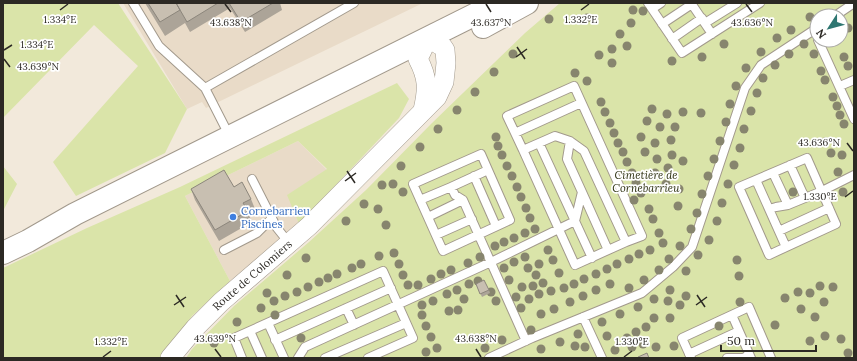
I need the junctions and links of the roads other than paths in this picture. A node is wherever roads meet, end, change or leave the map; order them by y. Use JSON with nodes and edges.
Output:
{"nodes":[{"id":1,"x":133,"y":3,"type":"edge"},
{"id":2,"x":354,"y":3,"type":"edge"},
{"id":3,"x":498,"y":3,"type":"edge"},
{"id":4,"x":527,"y":3,"type":"edge"},
{"id":5,"x":661,"y":3,"type":"edge"},
{"id":6,"x":691,"y":3,"type":"edge"},
{"id":7,"x":737,"y":3,"type":"edge"},
{"id":8,"x":760,"y":3,"type":"edge"},
{"id":9,"x":650,"y":6,"type":"edge"},
{"id":10,"x":703,"y":21,"type":"junction"},
{"id":11,"x":662,"y":24,"type":"junction"},
{"id":12,"x":712,"y":34,"type":"junction"},
{"id":13,"x":809,"y":38,"type":"edge"},
{"id":14,"x":672,"y":39,"type":"junction"},
{"id":15,"x":431,"y":48,"type":"junction"},
{"id":16,"x":822,"y":48,"type":"edge"},
{"id":17,"x":854,"y":80,"type":"edge"},
{"id":18,"x":840,"y":86,"type":"junction"},
{"id":19,"x":205,"y":88,"type":"junction"},
{"id":20,"x":581,"y":103,"type":"junction"},
{"id":21,"x":423,"y":110,"type":"junction"},
{"id":22,"x":854,"y":119,"type":"edge"},
{"id":23,"x":515,"y":133,"type":"junction"},
{"id":24,"x":229,"y":137,"type":"junction"},
{"id":25,"x":570,"y":142,"type":"junction"},
{"id":26,"x":539,"y":143,"type":"junction"},
{"id":27,"x":523,"y":150,"type":"junction"},
{"id":28,"x":790,"y":165,"type":"junction"},
{"id":29,"x":488,"y":170,"type":"junction"},
{"id":30,"x":773,"y":173,"type":"junction"},
{"id":31,"x":854,"y":175,"type":"edge"},
{"id":32,"x":474,"y":176,"type":"junction"},
{"id":33,"x":252,"y":179,"type":"dead end"},
{"id":34,"x":756,"y":180,"type":"junction"},
{"id":35,"x":451,"y":187,"type":"junction"},
{"id":36,"x":822,"y":191,"type":"junction"},
{"id":37,"x":582,"y":192,"type":"junction"},
{"id":38,"x":805,"y":198,"type":"junction"},
{"id":39,"x":420,"y":200,"type":"junction"},
{"id":40,"x":463,"y":200,"type":"junction"},
{"id":41,"x":788,"y":205,"type":"junction"},
{"id":42,"x":829,"y":208,"type":"junction"},
{"id":43,"x":769,"y":210,"type":"junction"},
{"id":44,"x":428,"y":217,"type":"junction"},
{"id":45,"x":272,"y":218,"type":"junction"},
{"id":46,"x":472,"y":219,"type":"junction"},
{"id":47,"x":575,"y":221,"type":"junction"},
{"id":48,"x":496,"y":226,"type":"junction"},
{"id":49,"x":558,"y":229,"type":"junction"},
{"id":50,"x":779,"y":230,"type":"junction"},
{"id":51,"x":479,"y":234,"type":"junction"},
{"id":52,"x":436,"y":235,"type":"junction"},
{"id":53,"x":28,"y":241,"type":"junction"},
{"id":54,"x":626,"y":242,"type":"junction"},
{"id":55,"x":289,"y":243,"type":"junction"},
{"id":56,"x":786,"y":247,"type":"junction"},
{"id":57,"x":224,"y":250,"type":"dead end"},
{"id":58,"x":608,"y":250,"type":"junction"},
{"id":59,"x":3,"y":253,"type":"edge"},
{"id":60,"x":592,"y":258,"type":"junction"},
{"id":61,"x":491,"y":262,"type":"junction"},
{"id":62,"x":390,"y":288,"type":"junction"},
{"id":63,"x":398,"y":305,"type":"junction"},
{"id":64,"x":346,"y":308,"type":"junction"},
{"id":65,"x":732,"y":315,"type":"junction"},
{"id":66,"x":583,"y":317,"type":"junction"},
{"id":67,"x":268,"y":323,"type":"junction"},
{"id":68,"x":406,"y":323,"type":"junction"},
{"id":69,"x":354,"y":325,"type":"junction"},
{"id":70,"x":250,"y":331,"type":"junction"},
{"id":71,"x":739,"y":331,"type":"junction"},
{"id":72,"x":275,"y":340,"type":"junction"},
{"id":73,"x":526,"y":341,"type":"junction"},
{"id":74,"x":690,"y":356,"type":"edge"},
{"id":75,"x":750,"y":356,"type":"edge"},
{"id":76,"x":170,"y":358,"type":"edge"},
{"id":77,"x":242,"y":358,"type":"edge"},
{"id":78,"x":262,"y":358,"type":"edge"},
{"id":79,"x":284,"y":358,"type":"edge"},
{"id":80,"x":298,"y":358,"type":"edge"},
{"id":81,"x":324,"y":358,"type":"edge"},
{"id":82,"x":368,"y":358,"type":"edge"},
{"id":83,"x":489,"y":358,"type":"edge"},
{"id":84,"x":602,"y":358,"type":"edge"},
{"id":85,"x":727,"y":358,"type":"edge"},
{"id":86,"x":731,"y":358,"type":"edge"},
{"id":87,"x":771,"y":358,"type":"edge"}],
"edges":[{"from":1,"to":19,"type":"lane"},
{"from":2,"to":19,"type":"lane"},
{"from":3,"to":15,"type":"main road"},
{"from":4,"to":15,"type":"main road"},
{"from":5,"to":9,"type":"lane"},
{"from":6,"to":10,"type":"lane"},
{"from":6,"to":11,"type":"lane"},
{"from":7,"to":10,"type":"lane"},
{"from":8,"to":12,"type":"lane"},
{"from":9,"to":11,"type":"lane"},
{"from":10,"to":12,"type":"lane"},
{"from":10,"to":14,"type":"lane"},
{"from":11,"to":14,"type":"lane"},
{"from":12,"to":14,"type":"lane"},
{"from":13,"to":66,"type":"lane"},
{"from":15,"to":21,"type":"street","name":"Route de Colomiers"},
{"from":15,"to":21,"type":"street","name":"Route de Colomiers"},
{"from":15,"to":24,"type":"main road"},
{"from":15,"to":53,"type":"main road"},
{"from":16,"to":18,"type":"lane"},
{"from":17,"to":18,"type":"lane"},
{"from":18,"to":22,"type":"lane"},
{"from":19,"to":24,"type":"lane"},
{"from":20,"to":23,"type":"lane"},
{"from":20,"to":23,"type":"lane"},
{"from":20,"to":54,"type":"lane"},
{"from":21,"to":55,"type":"street","name":"Route de Colomiers"},
{"from":23,"to":27,"type":"lane"},
{"from":24,"to":53,"type":"main road"},
{"from":25,"to":26,"type":"lane"},
{"from":25,"to":37,"type":"lane"},
{"from":25,"to":54,"type":"lane"},
{"from":26,"to":27,"type":"lane"},
{"from":26,"to":47,"type":"lane"},
{"from":27,"to":49,"type":"lane"},
{"from":28,"to":30,"type":"lane"},
{"from":28,"to":36,"type":"lane"},
{"from":28,"to":38,"type":"lane"},
{"from":29,"to":32,"type":"lane"},
{"from":29,"to":39,"type":"lane"},
{"from":29,"to":48,"type":"lane"},
{"from":30,"to":34,"type":"lane"},
{"from":30,"to":41,"type":"lane"},
{"from":31,"to":36,"type":"lane"},
{"from":32,"to":35,"type":"lane"},
{"from":32,"to":48,"type":"lane"},
{"from":33,"to":45,"type":"lane"},
{"from":34,"to":43,"type":"lane"},
{"from":34,"to":56,"type":"lane"},
{"from":35,"to":39,"type":"lane"},
{"from":35,"to":40,"type":"lane"},
{"from":36,"to":38,"type":"lane"},
{"from":36,"to":42,"type":"lane"},
{"from":37,"to":47,"type":"lane"},
{"from":37,"to":58,"type":"lane"},
{"from":38,"to":41,"type":"lane"},
{"from":39,"to":44,"type":"lane"},
{"from":40,"to":44,"type":"lane"},
{"from":40,"to":46,"type":"lane"},
{"from":41,"to":43,"type":"lane"},
{"from":42,"to":50,"type":"lane"},
{"from":42,"to":56,"type":"lane"},
{"from":43,"to":50,"type":"lane"},
{"from":44,"to":52,"type":"lane"},
{"from":45,"to":55,"type":"lane"},
{"from":45,"to":57,"type":"lane"},
{"from":46,"to":51,"type":"lane"},
{"from":46,"to":52,"type":"lane"},
{"from":47,"to":49,"type":"lane"},
{"from":47,"to":60,"type":"lane"},
{"from":48,"to":51,"type":"lane"},
{"from":49,"to":60,"type":"lane"},
{"from":49,"to":61,"type":"lane"},
{"from":50,"to":56,"type":"lane"},
{"from":51,"to":52,"type":"lane"},
{"from":51,"to":61,"type":"lane"},
{"from":53,"to":59,"type":"main road"},
{"from":54,"to":58,"type":"lane"},
{"from":55,"to":76,"type":"street","name":"Route de Colomiers"},
{"from":58,"to":60,"type":"lane"},
{"from":61,"to":63,"type":"lane"},
{"from":61,"to":73,"type":"lane"},
{"from":62,"to":63,"type":"lane"},
{"from":62,"to":64,"type":"lane"},
{"from":62,"to":67,"type":"lane"},
{"from":63,"to":68,"type":"lane"},
{"from":63,"to":69,"type":"lane"},
{"from":64,"to":69,"type":"lane"},
{"from":64,"to":72,"type":"lane"},
{"from":65,"to":71,"type":"lane"},
{"from":65,"to":74,"type":"lane"},
{"from":65,"to":87,"type":"lane"},
{"from":66,"to":73,"type":"lane"},
{"from":66,"to":84,"type":"lane"},
{"from":67,"to":70,"type":"lane"},
{"from":67,"to":72,"type":"lane"},
{"from":68,"to":81,"type":"lane"},
{"from":68,"to":82,"type":"lane"},
{"from":69,"to":80,"type":"lane"},
{"from":70,"to":77,"type":"lane"},
{"from":70,"to":78,"type":"lane"},
{"from":71,"to":74,"type":"lane"},
{"from":71,"to":75,"type":"lane"},
{"from":72,"to":79,"type":"lane"},
{"from":73,"to":83,"type":"lane"},
{"from":75,"to":86,"type":"lane"},
{"from":85,"to":86,"type":"lane"}]}
